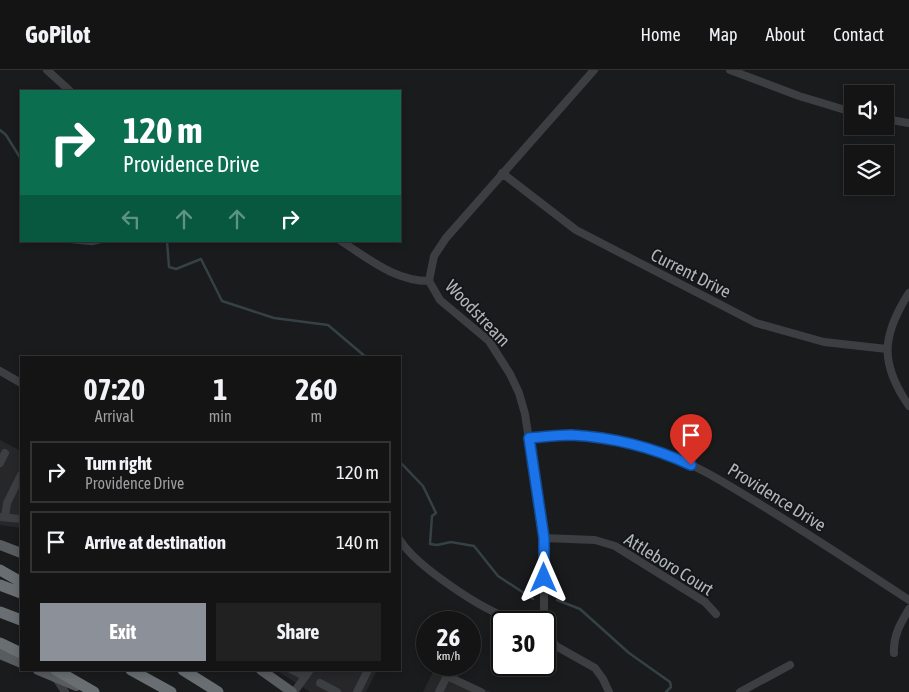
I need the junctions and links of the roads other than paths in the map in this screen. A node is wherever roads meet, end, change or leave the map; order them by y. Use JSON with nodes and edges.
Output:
{"nodes":[{"id":1,"x":47,"y":70,"type":"edge"},
{"id":2,"x":594,"y":70,"type":"edge"},
{"id":3,"x":730,"y":70,"type":"edge"},
{"id":4,"x":69,"y":90,"type":"edge"},
{"id":5,"x":844,"y":110,"type":"edge"},
{"id":6,"x":894,"y":121,"type":"edge"},
{"id":7,"x":909,"y":124,"type":"edge"},
{"id":8,"x":502,"y":173,"type":"junction"},
{"id":9,"x":343,"y":242,"type":"edge"},
{"id":10,"x":429,"y":281,"type":"junction"},
{"id":11,"x":909,"y":293,"type":"edge"},
{"id":12,"x":887,"y":349,"type":"junction"},
{"id":13,"x":0,"y":371,"type":"edge"},
{"id":14,"x":20,"y":382,"type":"edge"},
{"id":15,"x":909,"y":406,"type":"edge"},
{"id":16,"x":529,"y":438,"type":"junction"},
{"id":17,"x":5,"y":453,"type":"dead end"},
{"id":18,"x":0,"y":463,"type":"edge"},
{"id":19,"x":20,"y":477,"type":"edge"},
{"id":20,"x":2,"y":517,"type":"edge"},
{"id":21,"x":20,"y":518,"type":"edge"},
{"id":22,"x":544,"y":538,"type":"junction"},
{"id":23,"x":401,"y":541,"type":"edge"},
{"id":24,"x":0,"y":544,"type":"edge"},
{"id":25,"x":20,"y":553,"type":"edge"},
{"id":26,"x":0,"y":570,"type":"edge"},
{"id":27,"x":20,"y":581,"type":"edge"},
{"id":28,"x":0,"y":584,"type":"edge"},
{"id":29,"x":20,"y":593,"type":"edge"},
{"id":30,"x":909,"y":600,"type":"edge"},
{"id":31,"x":909,"y":609,"type":"edge"},
{"id":32,"x":495,"y":611,"type":"edge"},
{"id":33,"x":544,"y":611,"type":"edge"},
{"id":34,"x":0,"y":612,"type":"edge"},
{"id":35,"x":716,"y":614,"type":"dead end"},
{"id":36,"x":20,"y":620,"type":"edge"},
{"id":37,"x":0,"y":643,"type":"edge"},
{"id":38,"x":556,"y":646,"type":"edge"},
{"id":39,"x":20,"y":653,"type":"edge"},
{"id":40,"x":894,"y":653,"type":"dead end"},
{"id":41,"x":0,"y":654,"type":"edge"},
{"id":42,"x":20,"y":663,"type":"edge"},
{"id":43,"x":790,"y":665,"type":"dead end"},
{"id":44,"x":133,"y":671,"type":"edge"},
{"id":45,"x":185,"y":671,"type":"edge"},
{"id":46,"x":262,"y":671,"type":"edge"},
{"id":47,"x":294,"y":671,"type":"edge"},
{"id":48,"x":309,"y":671,"type":"edge"},
{"id":49,"x":368,"y":671,"type":"edge"},
{"id":50,"x":55,"y":673,"type":"edge"},
{"id":51,"x":304,"y":676,"type":"junction"},
{"id":52,"x":320,"y":684,"type":"dead end"},
{"id":53,"x":65,"y":692,"type":"edge"},
{"id":54,"x":90,"y":692,"type":"edge"},
{"id":55,"x":94,"y":692,"type":"edge"},
{"id":56,"x":170,"y":692,"type":"edge"},
{"id":57,"x":218,"y":692,"type":"edge"},
{"id":58,"x":294,"y":692,"type":"edge"},
{"id":59,"x":337,"y":692,"type":"edge"},
{"id":60,"x":357,"y":692,"type":"edge"},
{"id":61,"x":440,"y":692,"type":"edge"},
{"id":62,"x":481,"y":692,"type":"edge"},
{"id":63,"x":609,"y":692,"type":"edge"},
{"id":64,"x":740,"y":692,"type":"edge"}],
"edges":[{"from":1,"to":4,"type":"street"},
{"from":2,"to":8,"type":"street","name":"Woodstream"},
{"from":3,"to":5,"type":"street"},
{"from":6,"to":7,"type":"street"},
{"from":8,"to":10,"type":"street","name":"Woodstream"},
{"from":8,"to":12,"type":"street","name":"Current Drive"},
{"from":9,"to":10,"type":"street"},
{"from":10,"to":16,"type":"street","name":"Woodstream"},
{"from":11,"to":12,"type":"street"},
{"from":12,"to":15,"type":"street"},
{"from":13,"to":14,"type":"street"},
{"from":16,"to":22,"type":"street","name":"Woodstream"},
{"from":16,"to":30,"type":"street","name":"Providence Drive"},
{"from":17,"to":18,"type":"street"},
{"from":19,"to":20,"type":"street"},
{"from":20,"to":21,"type":"street"},
{"from":22,"to":33,"type":"street","name":"Woodstream"},
{"from":22,"to":35,"type":"street","name":"Attleboro Court"},
{"from":23,"to":32,"type":"street"},
{"from":24,"to":25,"type":"main road"},
{"from":26,"to":27,"type":"highway"},
{"from":28,"to":29,"type":"highway"},
{"from":31,"to":40,"type":"street"},
{"from":34,"to":36,"type":"highway"},
{"from":37,"to":39,"type":"highway"},
{"from":38,"to":63,"type":"street","name":"Woodstream"},
{"from":41,"to":42,"type":"main road"},
{"from":43,"to":64,"type":"street"},
{"from":44,"to":56,"type":"highway"},
{"from":45,"to":57,"type":"highway"},
{"from":46,"to":58,"type":"main road"},
{"from":47,"to":51,"type":"street"},
{"from":48,"to":51,"type":"street"},
{"from":49,"to":60,"type":"street"},
{"from":50,"to":53,"type":"street"},
{"from":50,"to":54,"type":"main road"},
{"from":50,"to":55,"type":"highway"},
{"from":51,"to":58,"type":"street"},
{"from":52,"to":59,"type":"street"},
{"from":61,"to":62,"type":"street"}]}
